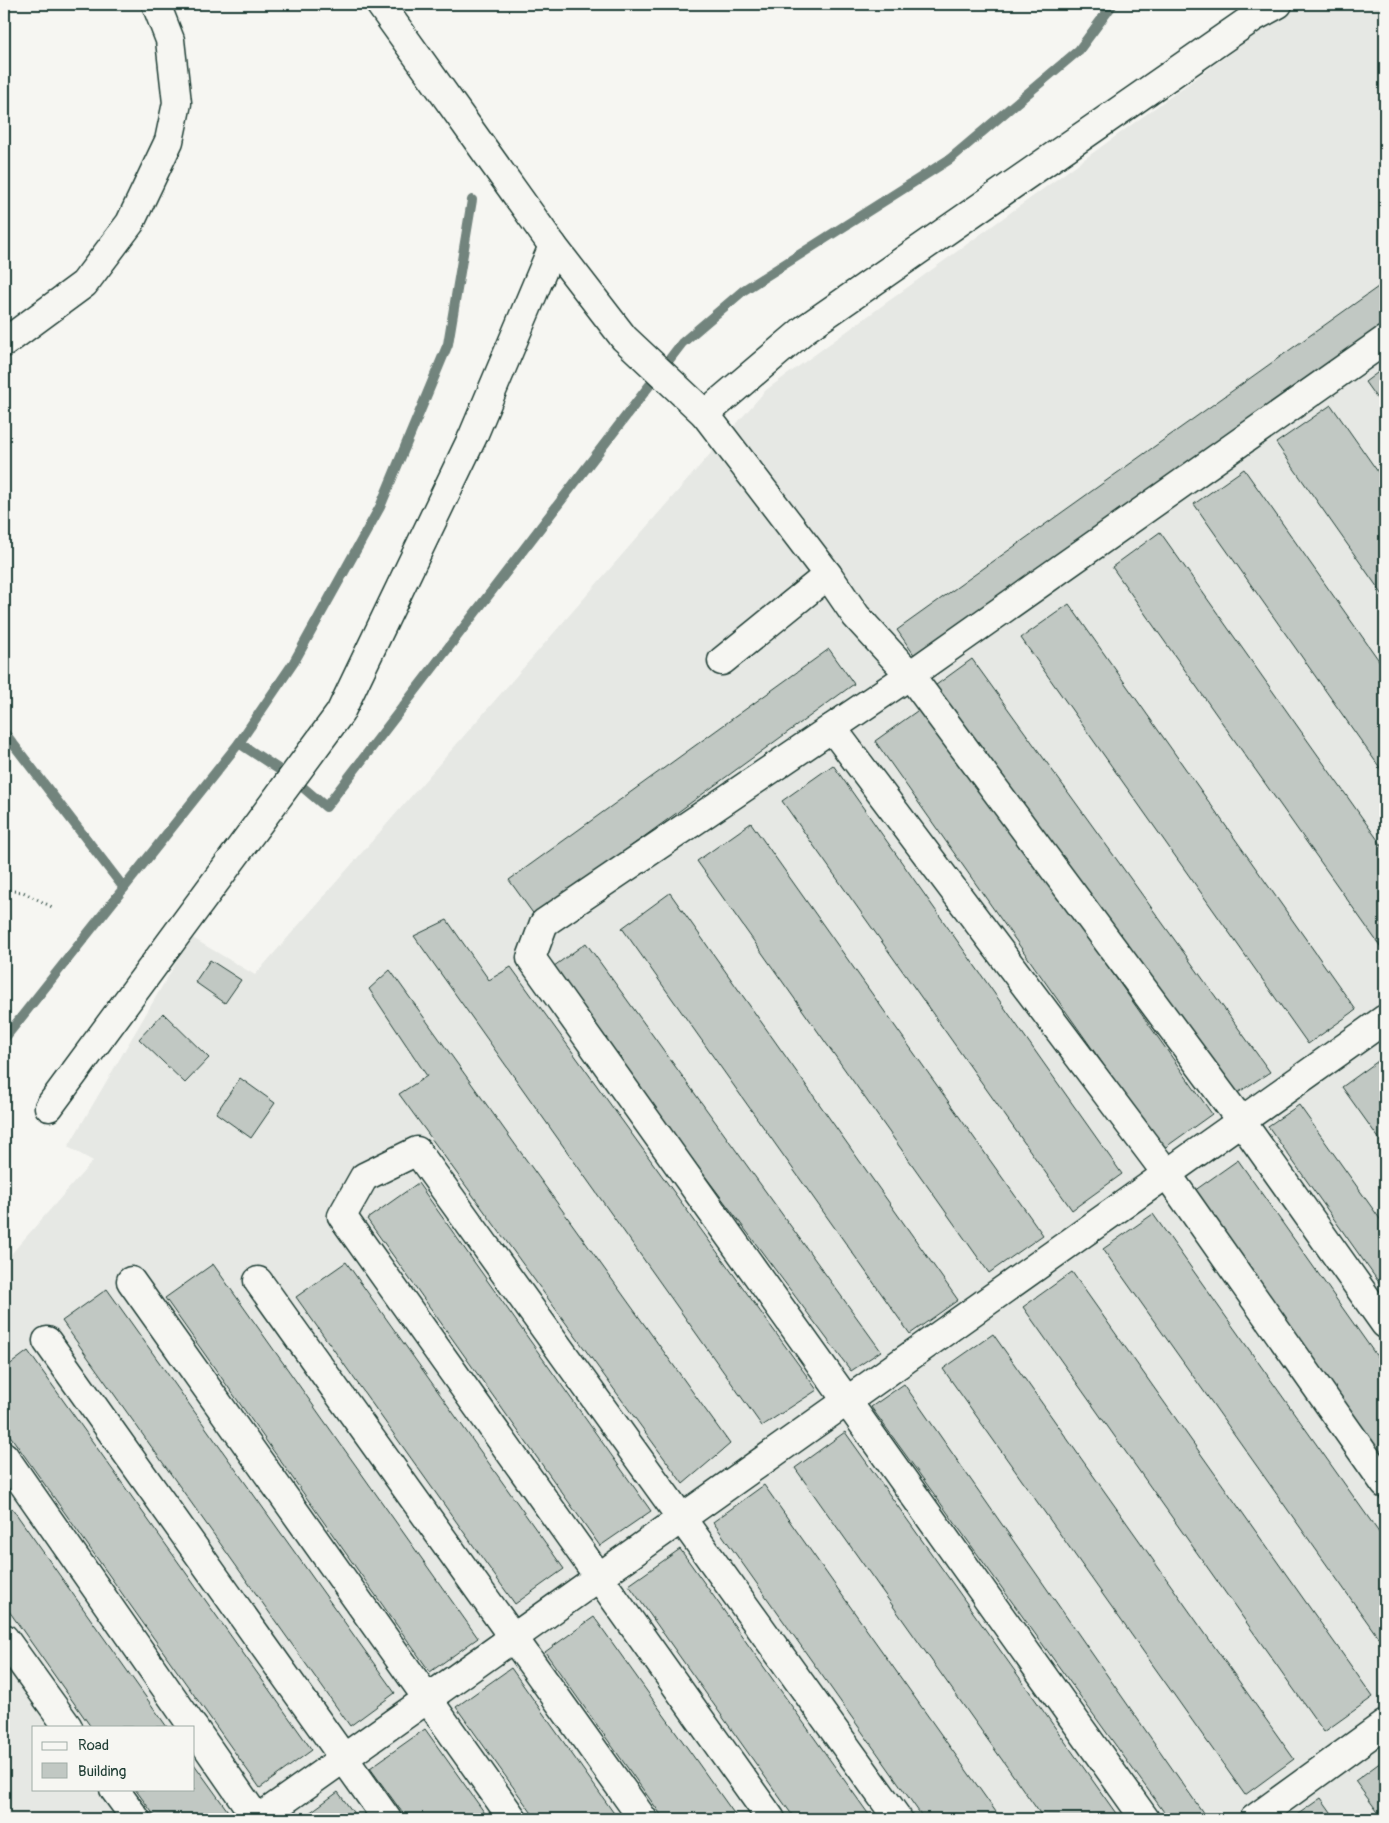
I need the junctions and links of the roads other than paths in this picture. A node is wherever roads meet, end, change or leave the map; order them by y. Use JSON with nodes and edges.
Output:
{"nodes":[{"id":1,"x":156,"y":4,"type":"edge"},
{"id":2,"x":380,"y":4,"type":"edge"},
{"id":3,"x":1278,"y":4,"type":"edge"},
{"id":4,"x":553,"y":246,"type":"junction"},
{"id":5,"x":1385,"y":340,"type":"edge"},
{"id":6,"x":4,"y":342,"type":"edge"},
{"id":7,"x":705,"y":414,"type":"junction"},
{"id":8,"x":828,"y":574,"type":"junction"},
{"id":9,"x":722,"y":662,"type":"dead end"},
{"id":10,"x":910,"y":675,"type":"junction"},
{"id":11,"x":832,"y":728,"type":"junction"},
{"id":12,"x":1385,"y":1019,"type":"edge"},
{"id":13,"x":49,"y":1107,"type":"dead end"},
{"id":14,"x":1241,"y":1121,"type":"junction"},
{"id":15,"x":1167,"y":1174,"type":"junction"},
{"id":16,"x":131,"y":1281,"type":"dead end"},
{"id":17,"x":258,"y":1281,"type":"dead end"},
{"id":18,"x":1385,"y":1324,"type":"edge"},
{"id":19,"x":47,"y":1341,"type":"dead end"},
{"id":20,"x":848,"y":1401,"type":"junction"},
{"id":21,"x":4,"y":1456,"type":"edge"},
{"id":22,"x":1385,"y":1484,"type":"edge"},
{"id":23,"x":682,"y":1518,"type":"junction"},
{"id":24,"x":598,"y":1577,"type":"junction"},
{"id":25,"x":4,"y":1638,"type":"edge"},
{"id":26,"x":513,"y":1638,"type":"junction"},
{"id":27,"x":428,"y":1699,"type":"junction"},
{"id":28,"x":1385,"y":1724,"type":"edge"},
{"id":29,"x":67,"y":1726,"type":"edge"},
{"id":30,"x":192,"y":1726,"type":"edge"},
{"id":31,"x":195,"y":1731,"type":"edge"},
{"id":32,"x":344,"y":1758,"type":"junction"},
{"id":33,"x":115,"y":1790,"type":"edge"},
{"id":34,"x":136,"y":1819,"type":"edge"},
{"id":35,"x":258,"y":1819,"type":"edge"},
{"id":36,"x":387,"y":1819,"type":"edge"},
{"id":37,"x":513,"y":1819,"type":"edge"},
{"id":38,"x":642,"y":1819,"type":"edge"},
{"id":39,"x":770,"y":1819,"type":"edge"},
{"id":40,"x":898,"y":1819,"type":"edge"},
{"id":41,"x":1145,"y":1819,"type":"edge"},
{"id":42,"x":1254,"y":1819,"type":"edge"}],
"edges":[{"from":1,"to":6,"type":"lane"},
{"from":2,"to":4,"type":"lane"},
{"from":3,"to":7,"type":"lane"},
{"from":4,"to":7,"type":"lane"},
{"from":4,"to":13,"type":"lane"},
{"from":5,"to":10,"type":"lane"},
{"from":7,"to":8,"type":"lane"},
{"from":8,"to":9,"type":"lane"},
{"from":8,"to":10,"type":"lane"},
{"from":10,"to":11,"type":"lane"},
{"from":10,"to":14,"type":"lane"},
{"from":11,"to":15,"type":"lane"},
{"from":11,"to":20,"type":"lane"},
{"from":12,"to":14,"type":"lane"},
{"from":14,"to":15,"type":"lane"},
{"from":14,"to":18,"type":"lane"},
{"from":15,"to":20,"type":"lane"},
{"from":15,"to":22,"type":"lane"},
{"from":16,"to":27,"type":"lane"},
{"from":17,"to":26,"type":"lane"},
{"from":19,"to":32,"type":"lane"},
{"from":20,"to":23,"type":"lane"},
{"from":20,"to":41,"type":"lane"},
{"from":21,"to":30,"type":"lane"},
{"from":23,"to":24,"type":"lane"},
{"from":23,"to":24,"type":"lane"},
{"from":23,"to":40,"type":"lane"},
{"from":24,"to":26,"type":"lane"},
{"from":24,"to":39,"type":"lane"},
{"from":25,"to":29,"type":"lane"},
{"from":26,"to":27,"type":"lane"},
{"from":26,"to":38,"type":"lane"},
{"from":27,"to":32,"type":"lane"},
{"from":27,"to":37,"type":"lane"},
{"from":28,"to":42,"type":"lane"},
{"from":31,"to":35,"type":"lane"},
{"from":32,"to":35,"type":"lane"},
{"from":32,"to":36,"type":"lane"},
{"from":33,"to":34,"type":"lane"}]}
